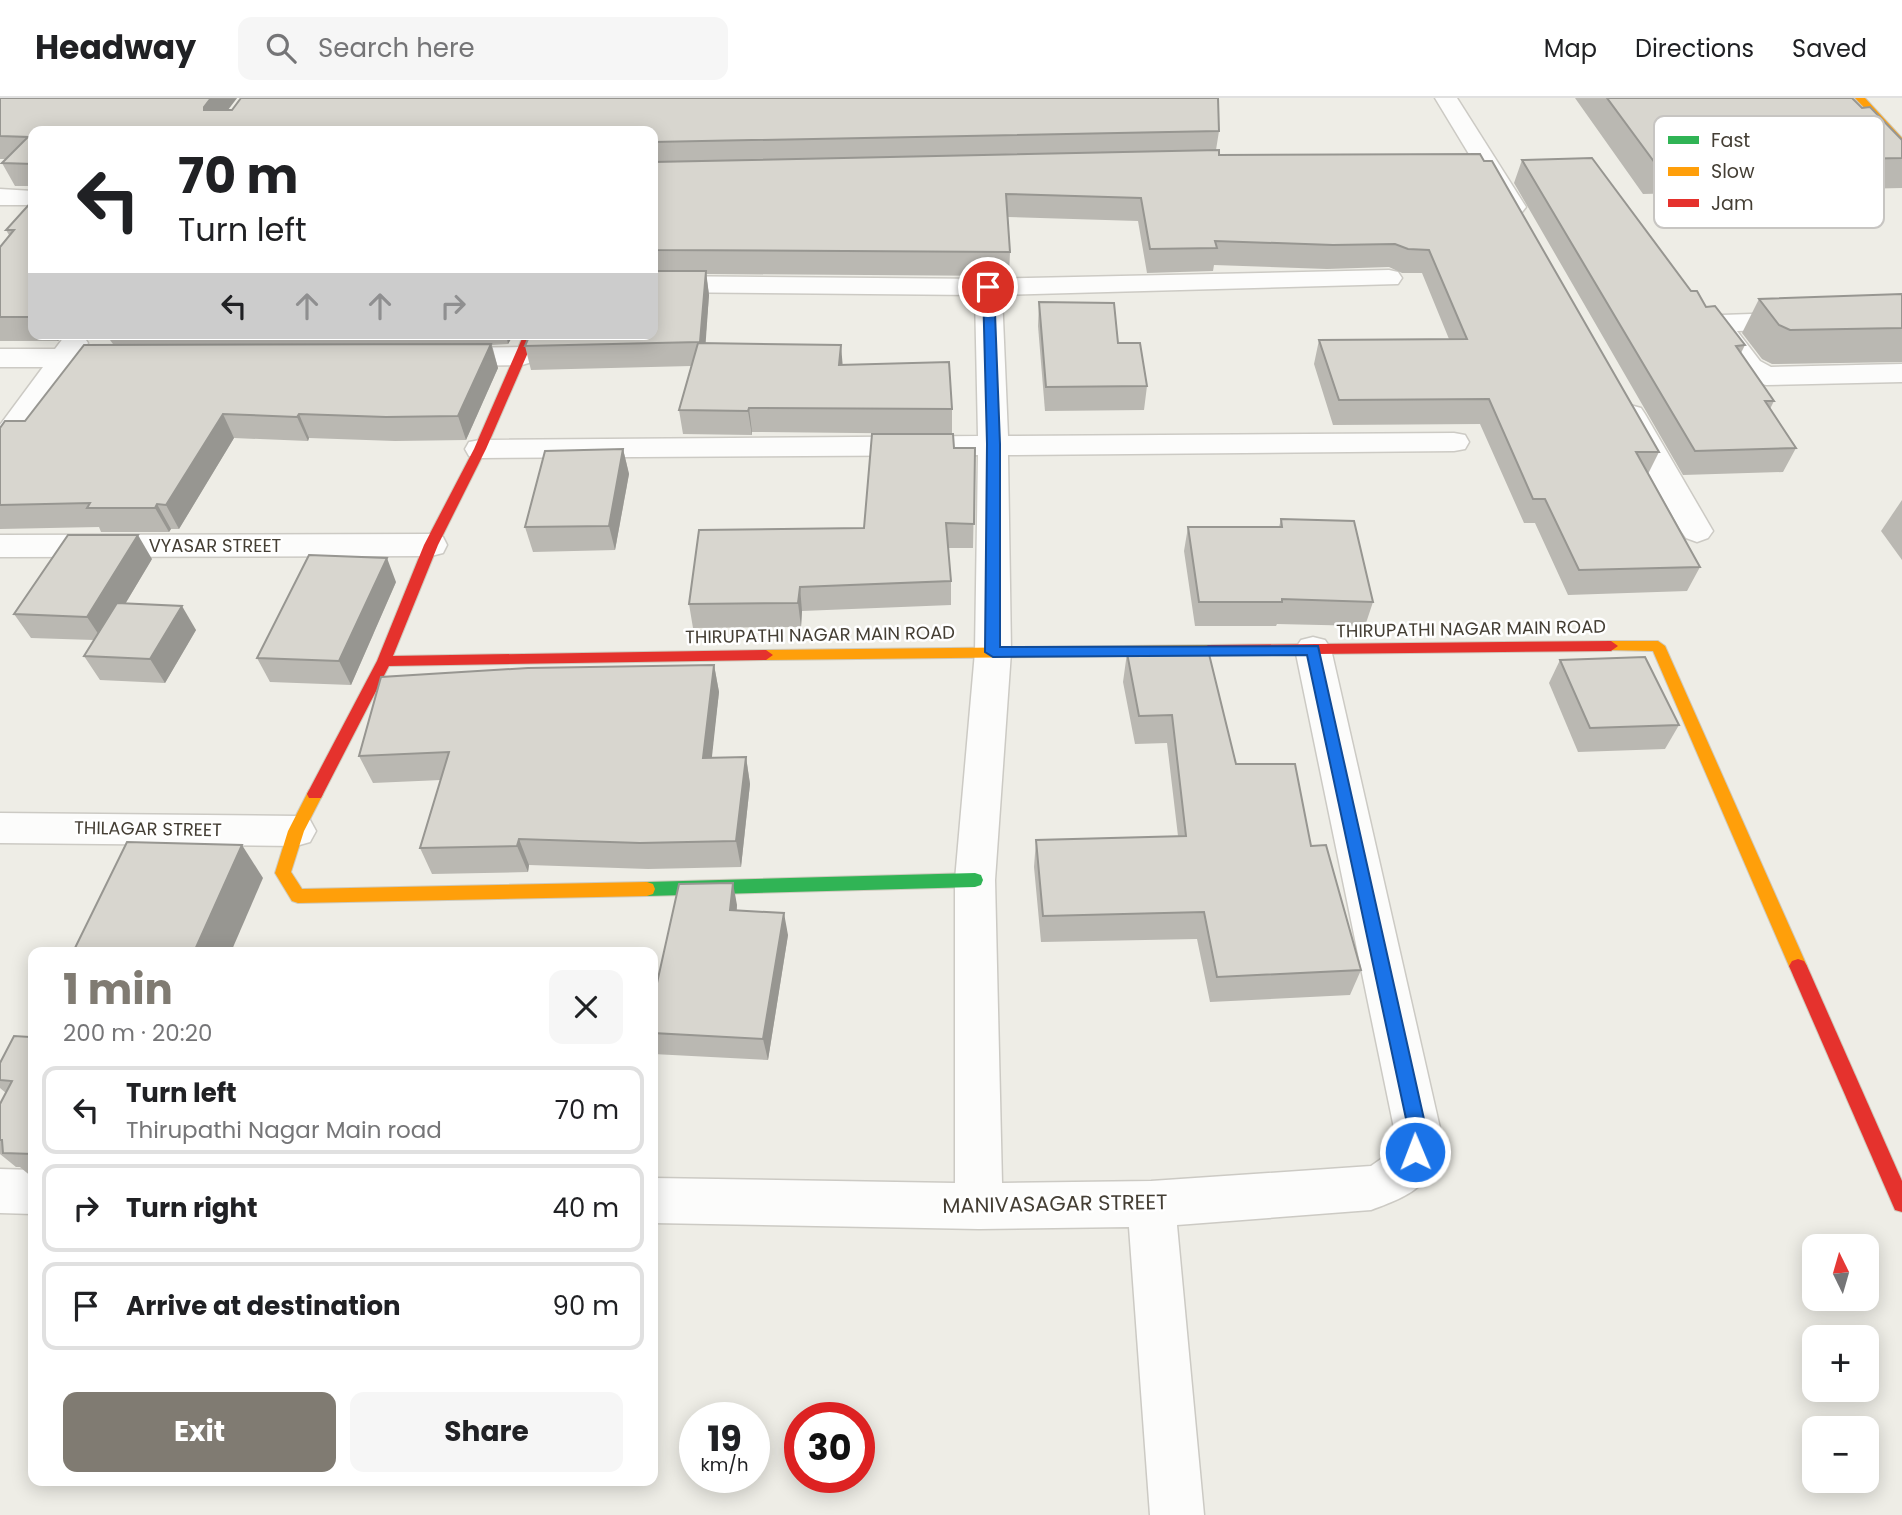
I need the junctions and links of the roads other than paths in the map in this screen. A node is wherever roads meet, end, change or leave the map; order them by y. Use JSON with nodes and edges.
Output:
{"nodes":[{"id":1,"x":1446,"y":98,"type":"edge"},
{"id":2,"x":1860,"y":98,"type":"edge"},
{"id":3,"x":1876,"y":116,"type":"edge"},
{"id":4,"x":1884,"y":124,"type":"edge"},
{"id":5,"x":1902,"y":144,"type":"edge"},
{"id":6,"x":1485,"y":158,"type":"junction"},
{"id":7,"x":1457,"y":159,"type":"edge"},
{"id":8,"x":0,"y":197,"type":"edge"},
{"id":9,"x":28,"y":198,"type":"edge"},
{"id":10,"x":1526,"y":230,"type":"edge"},
{"id":11,"x":1389,"y":278,"type":"dead end"},
{"id":12,"x":658,"y":284,"type":"edge"},
{"id":13,"x":988,"y":287,"type":"junction"},
{"id":14,"x":1902,"y":317,"type":"edge"},
{"id":15,"x":76,"y":340,"type":"edge"},
{"id":16,"x":526,"y":345,"type":"edge"},
{"id":17,"x":411,"y":357,"type":"edge"},
{"id":18,"x":0,"y":358,"type":"edge"},
{"id":19,"x":63,"y":358,"type":"junction"},
{"id":20,"x":147,"y":358,"type":"edge"},
{"id":21,"x":1902,"y":373,"type":"edge"},
{"id":22,"x":1615,"y":387,"type":"edge"},
{"id":23,"x":1454,"y":442,"type":"dead end"},
{"id":24,"x":993,"y":444,"type":"junction"},
{"id":25,"x":0,"y":447,"type":"edge"},
{"id":26,"x":481,"y":449,"type":"junction"},
{"id":27,"x":1696,"y":531,"type":"dead end"},
{"id":28,"x":431,"y":545,"type":"junction"},
{"id":29,"x":0,"y":546,"type":"edge"},
{"id":30,"x":1313,"y":649,"type":"junction"},
{"id":31,"x":993,"y":652,"type":"junction"},
{"id":32,"x":384,"y":661,"type":"junction"},
{"id":33,"x":0,"y":828,"type":"edge"},
{"id":34,"x":296,"y":831,"type":"junction"},
{"id":35,"x":975,"y":880,"type":"junction"},
{"id":36,"x":0,"y":1191,"type":"edge"},
{"id":37,"x":28,"y":1192,"type":"edge"},
{"id":38,"x":658,"y":1201,"type":"edge"},
{"id":39,"x":1902,"y":1203,"type":"edge"},
{"id":40,"x":1151,"y":1204,"type":"junction"},
{"id":41,"x":979,"y":1206,"type":"junction"},
{"id":42,"x":1177,"y":1515,"type":"edge"}],
"edges":[{"from":1,"to":6,"type":"street"},
{"from":2,"to":3,"type":"street"},
{"from":4,"to":5,"type":"street"},
{"from":6,"to":7,"type":"street"},
{"from":6,"to":10,"type":"street"},
{"from":8,"to":9,"type":"street"},
{"from":11,"to":13,"type":"street"},
{"from":12,"to":13,"type":"street"},
{"from":13,"to":24,"type":"street"},
{"from":14,"to":21,"type":"street"},
{"from":15,"to":19,"type":"street"},
{"from":16,"to":17,"type":"street"},
{"from":16,"to":26,"type":"street"},
{"from":18,"to":19,"type":"street"},
{"from":19,"to":20,"type":"street"},
{"from":19,"to":25,"type":"street"},
{"from":22,"to":27,"type":"street"},
{"from":23,"to":24,"type":"street"},
{"from":24,"to":26,"type":"street"},
{"from":24,"to":31,"type":"street"},
{"from":26,"to":28,"type":"street"},
{"from":28,"to":29,"type":"street","name":"VYASAR STREET"},
{"from":28,"to":32,"type":"street"},
{"from":30,"to":31,"type":"street","name":"THIRUPATHI NAGAR MAIN ROAD"},
{"from":30,"to":39,"type":"street","name":"THIRUPATHI NAGAR MAIN ROAD"},
{"from":30,"to":40,"type":"street","name":"MANIVASAGAR STREET"},
{"from":31,"to":32,"type":"street","name":"THIRUPATHI NAGAR MAIN ROAD"},
{"from":31,"to":35,"type":"street"},
{"from":32,"to":34,"type":"street"},
{"from":33,"to":34,"type":"street","name":"THILAGAR STREET"},
{"from":34,"to":35,"type":"street"},
{"from":35,"to":41,"type":"street"},
{"from":36,"to":37,"type":"street"},
{"from":38,"to":41,"type":"street","name":"MANIVASAGAR STREET"},
{"from":40,"to":41,"type":"street","name":"MANIVASAGAR STREET"},
{"from":40,"to":42,"type":"street"}]}
